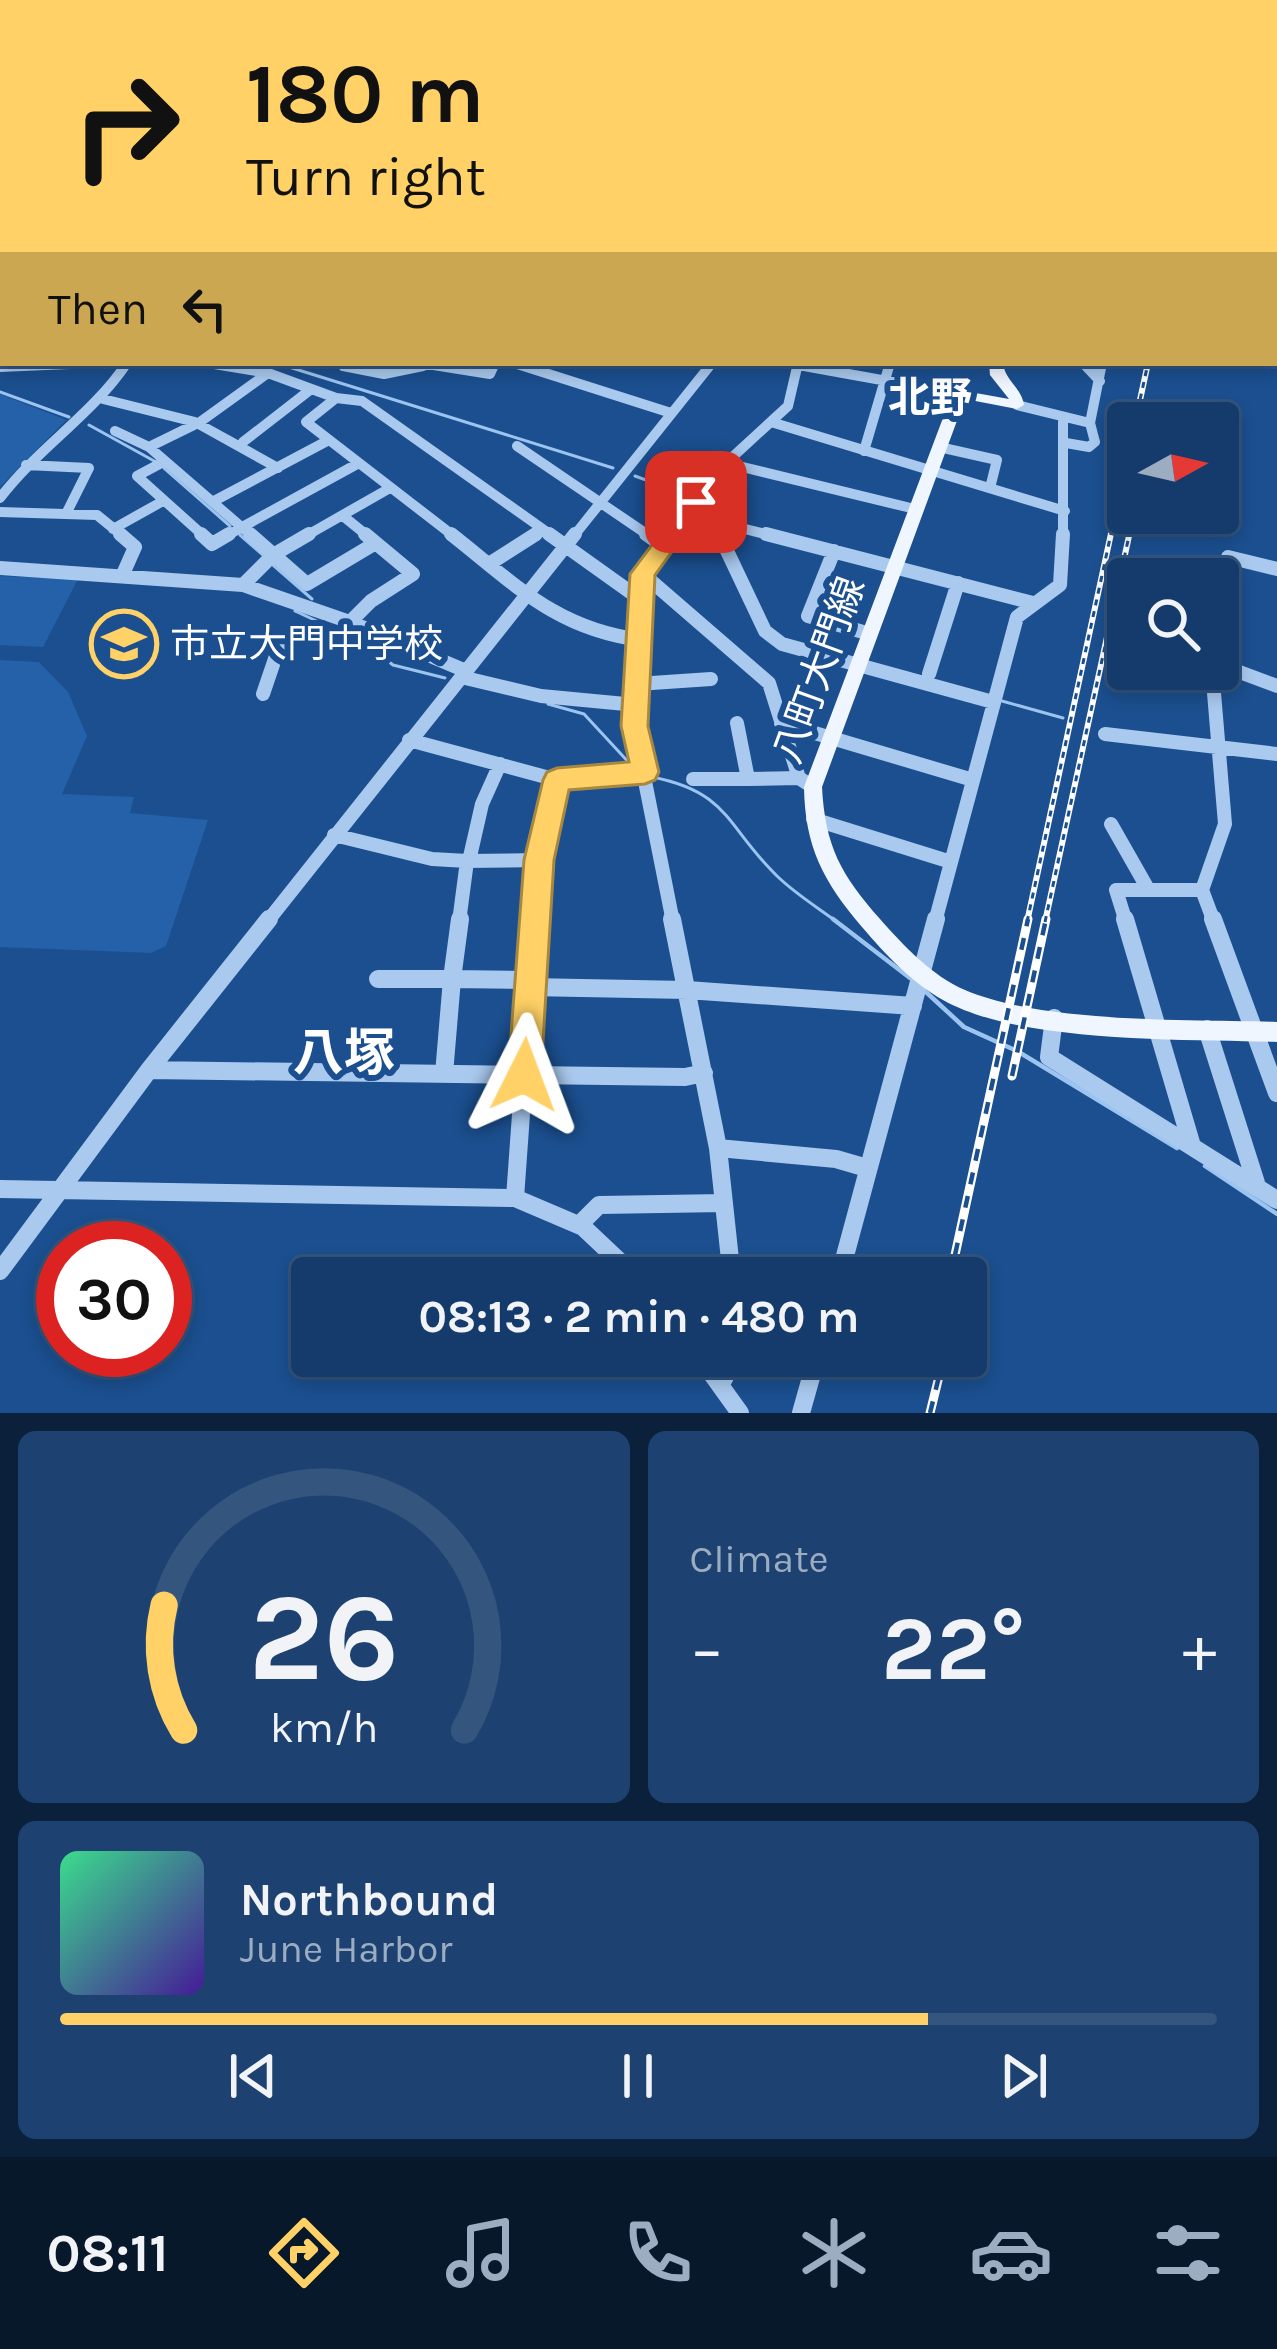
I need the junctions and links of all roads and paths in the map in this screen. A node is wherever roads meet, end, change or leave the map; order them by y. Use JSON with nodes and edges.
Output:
{"nodes":[{"id":1,"x":125,"y":366,"type":"edge"},
{"id":2,"x":226,"y":366,"type":"edge"},
{"id":3,"x":343,"y":366,"type":"edge"},
{"id":4,"x":414,"y":366,"type":"edge"},
{"id":5,"x":436,"y":366,"type":"edge"},
{"id":6,"x":494,"y":366,"type":"edge"},
{"id":7,"x":710,"y":366,"type":"edge"},
{"id":8,"x":795,"y":366,"type":"edge"},
{"id":9,"x":805,"y":366,"type":"edge"},
{"id":10,"x":890,"y":366,"type":"edge"},
{"id":11,"x":996,"y":366,"type":"edge"},
{"id":12,"x":1086,"y":366,"type":"edge"},
{"id":13,"x":1102,"y":366,"type":"edge"},
{"id":14,"x":551,"y":368,"type":"edge"},
{"id":15,"x":268,"y":373,"type":"junction"},
{"id":16,"x":1100,"y":381,"type":"junction"},
{"id":17,"x":887,"y":382,"type":"junction"},
{"id":18,"x":310,"y":390,"type":"junction"},
{"id":19,"x":959,"y":394,"type":"junction"},
{"id":20,"x":336,"y":398,"type":"junction"},
{"id":21,"x":103,"y":399,"type":"junction"},
{"id":22,"x":1017,"y":405,"type":"junction"},
{"id":23,"x":671,"y":413,"type":"junction"},
{"id":24,"x":1064,"y":417,"type":"junction"},
{"id":25,"x":200,"y":422,"type":"junction"},
{"id":26,"x":771,"y":422,"type":"junction"},
{"id":27,"x":1090,"y":423,"type":"junction"},
{"id":28,"x":115,"y":431,"type":"dead end"},
{"id":29,"x":329,"y":440,"type":"junction"},
{"id":30,"x":243,"y":442,"type":"junction"},
{"id":31,"x":1066,"y":443,"type":"junction"},
{"id":32,"x":518,"y":446,"type":"dead end"},
{"id":33,"x":149,"y":447,"type":"junction"},
{"id":34,"x":939,"y":447,"type":"junction"},
{"id":35,"x":864,"y":451,"type":"junction"},
{"id":36,"x":166,"y":461,"type":"junction"},
{"id":37,"x":359,"y":463,"type":"junction"},
{"id":38,"x":726,"y":463,"type":"junction"},
{"id":39,"x":26,"y":465,"type":"junction"},
{"id":40,"x":278,"y":468,"type":"junction"},
{"id":41,"x":931,"y":470,"type":"junction"},
{"id":42,"x":390,"y":488,"type":"junction"},
{"id":43,"x":990,"y":488,"type":"junction"},
{"id":44,"x":0,"y":498,"type":"edge"},
{"id":45,"x":699,"y":499,"type":"junction"},
{"id":46,"x":163,"y":501,"type":"junction"},
{"id":47,"x":214,"y":501,"type":"junction"},
{"id":48,"x":599,"y":502,"type":"junction"},
{"id":49,"x":916,"y":509,"type":"junction"},
{"id":50,"x":1065,"y":511,"type":"junction"},
{"id":51,"x":0,"y":512,"type":"edge"},
{"id":52,"x":66,"y":514,"type":"junction"},
{"id":53,"x":343,"y":516,"type":"junction"},
{"id":54,"x":243,"y":527,"type":"junction"},
{"id":55,"x":113,"y":529,"type":"junction"},
{"id":56,"x":543,"y":530,"type":"junction"},
{"id":57,"x":374,"y":544,"type":"junction"},
{"id":58,"x":565,"y":545,"type":"junction"},
{"id":59,"x":663,"y":546,"type":"junction"},
{"id":60,"x":834,"y":551,"type":"junction"},
{"id":61,"x":273,"y":555,"type":"junction"},
{"id":62,"x":1228,"y":557,"type":"dead end"},
{"id":63,"x":489,"y":564,"type":"junction"},
{"id":64,"x":894,"y":567,"type":"junction"},
{"id":65,"x":0,"y":568,"type":"edge"},
{"id":66,"x":1277,"y":569,"type":"edge"},
{"id":67,"x":123,"y":574,"type":"junction"},
{"id":68,"x":643,"y":574,"type":"junction"},
{"id":69,"x":958,"y":583,"type":"junction"},
{"id":70,"x":243,"y":585,"type":"junction"},
{"id":71,"x":526,"y":592,"type":"junction"},
{"id":72,"x":640,"y":599,"type":"junction"},
{"id":73,"x":1033,"y":603,"type":"junction"},
{"id":74,"x":350,"y":622,"type":"junction"},
{"id":75,"x":870,"y":634,"type":"junction"},
{"id":76,"x":641,"y":640,"type":"junction"},
{"id":77,"x":279,"y":647,"type":"dead end"},
{"id":78,"x":858,"y":666,"type":"junction"},
{"id":79,"x":463,"y":674,"type":"junction"},
{"id":80,"x":929,"y":674,"type":"dead end"},
{"id":81,"x":1239,"y":674,"type":"edge"},
{"id":82,"x":711,"y":680,"type":"dead end"},
{"id":83,"x":637,"y":684,"type":"junction"},
{"id":84,"x":1277,"y":686,"type":"edge"},
{"id":85,"x":1215,"y":690,"type":"edge"},
{"id":86,"x":263,"y":694,"type":"dead end"},
{"id":87,"x":993,"y":702,"type":"junction"},
{"id":88,"x":636,"y":704,"type":"junction"},
{"id":89,"x":737,"y":723,"type":"dead end"},
{"id":90,"x":782,"y":723,"type":"junction"},
{"id":91,"x":1105,"y":734,"type":"dead end"},
{"id":92,"x":832,"y":737,"type":"junction"},
{"id":93,"x":409,"y":740,"type":"junction"},
{"id":94,"x":1216,"y":745,"type":"junction"},
{"id":95,"x":1277,"y":754,"type":"edge"},
{"id":96,"x":500,"y":764,"type":"junction"},
{"id":97,"x":645,"y":772,"type":"junction"},
{"id":98,"x":693,"y":779,"type":"dead end"},
{"id":99,"x":748,"y":779,"type":"junction"},
{"id":100,"x":557,"y":780,"type":"junction"},
{"id":101,"x":973,"y":780,"type":"junction"},
{"id":102,"x":806,"y":783,"type":"junction"},
{"id":103,"x":813,"y":819,"type":"junction"},
{"id":104,"x":1111,"y":824,"type":"dead end"},
{"id":105,"x":334,"y":835,"type":"junction"},
{"id":106,"x":539,"y":860,"type":"junction"},
{"id":107,"x":468,"y":861,"type":"junction"},
{"id":108,"x":951,"y":862,"type":"junction"},
{"id":109,"x":1148,"y":889,"type":"junction"},
{"id":110,"x":1202,"y":890,"type":"junction"},
{"id":111,"x":922,"y":970,"type":"junction"},
{"id":112,"x":378,"y":979,"type":"dead end"},
{"id":113,"x":452,"y":980,"type":"junction"},
{"id":114,"x":530,"y":983,"type":"junction"},
{"id":115,"x":687,"y":990,"type":"junction"},
{"id":116,"x":913,"y":1006,"type":"junction"},
{"id":117,"x":1054,"y":1018,"type":"junction"},
{"id":118,"x":1158,"y":1026,"type":"junction"},
{"id":119,"x":1207,"y":1029,"type":"junction"},
{"id":120,"x":1255,"y":1031,"type":"junction"},
{"id":121,"x":1277,"y":1032,"type":"edge"},
{"id":122,"x":149,"y":1070,"type":"junction"},
{"id":123,"x":704,"y":1073,"type":"junction"},
{"id":124,"x":444,"y":1074,"type":"junction"},
{"id":125,"x":524,"y":1075,"type":"junction"},
{"id":126,"x":1277,"y":1093,"type":"edge"},
{"id":127,"x":1192,"y":1146,"type":"junction"},
{"id":128,"x":718,"y":1148,"type":"junction"},
{"id":129,"x":867,"y":1168,"type":"junction"},
{"id":130,"x":1256,"y":1183,"type":"junction"},
{"id":131,"x":0,"y":1189,"type":"edge"},
{"id":132,"x":60,"y":1189,"type":"junction"},
{"id":133,"x":515,"y":1198,"type":"junction"},
{"id":134,"x":1277,"y":1200,"type":"edge"},
{"id":135,"x":724,"y":1203,"type":"junction"},
{"id":136,"x":581,"y":1223,"type":"junction"},
{"id":137,"x":616,"y":1257,"type":"edge"},
{"id":138,"x":730,"y":1257,"type":"edge"},
{"id":139,"x":844,"y":1257,"type":"edge"},
{"id":140,"x":0,"y":1271,"type":"edge"},
{"id":141,"x":716,"y":1377,"type":"edge"},
{"id":142,"x":725,"y":1377,"type":"edge"},
{"id":143,"x":811,"y":1377,"type":"edge"},
{"id":144,"x":721,"y":1384,"type":"junction"},
{"id":145,"x":740,"y":1413,"type":"edge"},
{"id":146,"x":801,"y":1413,"type":"edge"}],
"edges":[{"from":1,"to":21,"type":"street"},
{"from":2,"to":15,"type":"street"},
{"from":3,"to":4,"type":"street"},
{"from":5,"to":6,"type":"street"},
{"from":7,"to":23,"type":"street"},
{"from":8,"to":26,"type":"street"},
{"from":9,"to":17,"type":"street"},
{"from":10,"to":17,"type":"street"},
{"from":11,"to":22,"type":"main road"},
{"from":12,"to":16,"type":"street"},
{"from":13,"to":16,"type":"street"},
{"from":14,"to":23,"type":"street"},
{"from":15,"to":18,"type":"street"},
{"from":15,"to":25,"type":"street"},
{"from":16,"to":27,"type":"street"},
{"from":17,"to":19,"type":"street"},
{"from":17,"to":35,"type":"street"},
{"from":18,"to":20,"type":"street"},
{"from":18,"to":30,"type":"street"},
{"from":19,"to":22,"type":"main road"},
{"from":19,"to":34,"type":"main road","name":"八町大門線"},
{"from":20,"to":29,"type":"street"},
{"from":20,"to":56,"type":"street"},
{"from":21,"to":25,"type":"street"},
{"from":21,"to":39,"type":"street"},
{"from":22,"to":24,"type":"street"},
{"from":23,"to":48,"type":"street"},
{"from":24,"to":27,"type":"street"},
{"from":24,"to":31,"type":"street"},
{"from":25,"to":30,"type":"street"},
{"from":25,"to":33,"type":"street"},
{"from":26,"to":35,"type":"street"},
{"from":26,"to":38,"type":"street"},
{"from":27,"to":31,"type":"street"},
{"from":28,"to":33,"type":"street"},
{"from":29,"to":37,"type":"street"},
{"from":29,"to":40,"type":"street"},
{"from":30,"to":40,"type":"street"},
{"from":31,"to":50,"type":"street"},
{"from":32,"to":48,"type":"street"},
{"from":33,"to":36,"type":"street"},
{"from":34,"to":41,"type":"main road","name":"八町大門線"},
{"from":34,"to":43,"type":"street"},
{"from":35,"to":41,"type":"street"},
{"from":36,"to":46,"type":"street"},
{"from":36,"to":47,"type":"street"},
{"from":37,"to":42,"type":"street"},
{"from":37,"to":54,"type":"street"},
{"from":38,"to":45,"type":"street"},
{"from":38,"to":49,"type":"street"},
{"from":39,"to":44,"type":"street"},
{"from":39,"to":52,"type":"street"},
{"from":40,"to":47,"type":"street"},
{"from":41,"to":43,"type":"street"},
{"from":41,"to":49,"type":"main road","name":"八町大門線"},
{"from":42,"to":53,"type":"street"},
{"from":42,"to":63,"type":"street"},
{"from":43,"to":50,"type":"street"},
{"from":45,"to":59,"type":"street"},
{"from":45,"to":60,"type":"street"},
{"from":45,"to":78,"type":"street"},
{"from":46,"to":54,"type":"street"},
{"from":46,"to":55,"type":"street"},
{"from":47,"to":54,"type":"street"},
{"from":48,"to":58,"type":"street"},
{"from":48,"to":59,"type":"street"},
{"from":49,"to":64,"type":"main road","name":"八町大門線"},
{"from":50,"to":73,"type":"street"},
{"from":51,"to":52,"type":"street"},
{"from":52,"to":55,"type":"street"},
{"from":53,"to":57,"type":"street"},
{"from":53,"to":61,"type":"street"},
{"from":54,"to":61,"type":"street"},
{"from":55,"to":67,"type":"street"},
{"from":56,"to":58,"type":"street"},
{"from":56,"to":63,"type":"street"},
{"from":57,"to":61,"type":"street"},
{"from":57,"to":74,"type":"street"},
{"from":58,"to":71,"type":"street"},
{"from":58,"to":72,"type":"street"},
{"from":59,"to":68,"type":"street"},
{"from":60,"to":64,"type":"street"},
{"from":60,"to":75,"type":"street"},
{"from":61,"to":70,"type":"street"},
{"from":62,"to":66,"type":"street"},
{"from":63,"to":71,"type":"street"},
{"from":64,"to":69,"type":"street"},
{"from":64,"to":75,"type":"main road","name":"八町大門線"},
{"from":65,"to":67,"type":"street"},
{"from":67,"to":70,"type":"street"},
{"from":68,"to":72,"type":"street"},
{"from":68,"to":90,"type":"street"},
{"from":69,"to":73,"type":"street"},
{"from":69,"to":80,"type":"street"},
{"from":70,"to":74,"type":"street"},
{"from":71,"to":76,"type":"street"},
{"from":71,"to":79,"type":"street"},
{"from":72,"to":76,"type":"street"},
{"from":73,"to":87,"type":"street"},
{"from":74,"to":79,"type":"street"},
{"from":75,"to":78,"type":"main road","name":"八町大門線"},
{"from":76,"to":83,"type":"street"},
{"from":77,"to":86,"type":"street"},
{"from":78,"to":87,"type":"street"},
{"from":78,"to":92,"type":"main road","name":"八町大門線"},
{"from":79,"to":88,"type":"street"},
{"from":79,"to":93,"type":"street"},
{"from":81,"to":84,"type":"street"},
{"from":82,"to":83,"type":"street"},
{"from":83,"to":88,"type":"street"},
{"from":85,"to":94,"type":"street"},
{"from":87,"to":101,"type":"street"},
{"from":88,"to":97,"type":"street"},
{"from":89,"to":99,"type":"street"},
{"from":90,"to":92,"type":"street"},
{"from":90,"to":102,"type":"street"},
{"from":91,"to":94,"type":"street"},
{"from":92,"to":101,"type":"street"},
{"from":92,"to":102,"type":"main road","name":"八町大門線"},
{"from":93,"to":96,"type":"street"},
{"from":93,"to":105,"type":"street"},
{"from":94,"to":95,"type":"street"},
{"from":94,"to":110,"type":"street"},
{"from":96,"to":100,"type":"street"},
{"from":96,"to":107,"type":"street"},
{"from":97,"to":100,"type":"street"},
{"from":97,"to":115,"type":"street"},
{"from":98,"to":99,"type":"street"},
{"from":99,"to":102,"type":"street"},
{"from":100,"to":106,"type":"street"},
{"from":101,"to":108,"type":"street"},
{"from":102,"to":103,"type":"main road","name":"八町大門線"},
{"from":103,"to":108,"type":"street"},
{"from":103,"to":111,"type":"main road","name":"八町大門線"},
{"from":104,"to":109,"type":"street"},
{"from":105,"to":107,"type":"street"},
{"from":105,"to":122,"type":"street"},
{"from":106,"to":107,"type":"street"},
{"from":106,"to":114,"type":"street"},
{"from":107,"to":113,"type":"street"},
{"from":108,"to":111,"type":"street"},
{"from":109,"to":110,"type":"street"},
{"from":109,"to":118,"type":"street"},
{"from":110,"to":120,"type":"street"},
{"from":111,"to":116,"type":"street"},
{"from":111,"to":117,"type":"main road","name":"八町大門線"},
{"from":112,"to":113,"type":"street"},
{"from":113,"to":114,"type":"street"},
{"from":113,"to":124,"type":"street"},
{"from":114,"to":115,"type":"street"},
{"from":114,"to":125,"type":"street"},
{"from":115,"to":116,"type":"street"},
{"from":115,"to":123,"type":"street"},
{"from":116,"to":129,"type":"street"},
{"from":117,"to":118,"type":"main road","name":"八町大門線"},
{"from":117,"to":127,"type":"street"},
{"from":118,"to":119,"type":"main road","name":"八町大門線"},
{"from":118,"to":127,"type":"street"},
{"from":119,"to":120,"type":"main road","name":"八町大門線"},
{"from":119,"to":130,"type":"street"},
{"from":120,"to":121,"type":"main road","name":"八町大門線"},
{"from":120,"to":126,"type":"street"},
{"from":122,"to":124,"type":"street"},
{"from":122,"to":132,"type":"street"},
{"from":123,"to":125,"type":"street"},
{"from":123,"to":128,"type":"street"},
{"from":124,"to":125,"type":"street"},
{"from":125,"to":133,"type":"street"},
{"from":127,"to":130,"type":"street"},
{"from":128,"to":129,"type":"street"},
{"from":128,"to":135,"type":"street"},
{"from":129,"to":139,"type":"street"},
{"from":130,"to":134,"type":"street"},
{"from":131,"to":132,"type":"street"},
{"from":132,"to":133,"type":"street"},
{"from":132,"to":140,"type":"street"},
{"from":133,"to":136,"type":"street"},
{"from":135,"to":136,"type":"street"},
{"from":135,"to":138,"type":"street"},
{"from":136,"to":137,"type":"street"},
{"from":141,"to":144,"type":"street"},
{"from":142,"to":144,"type":"street"},
{"from":143,"to":146,"type":"street"},
{"from":144,"to":145,"type":"street"}]}
